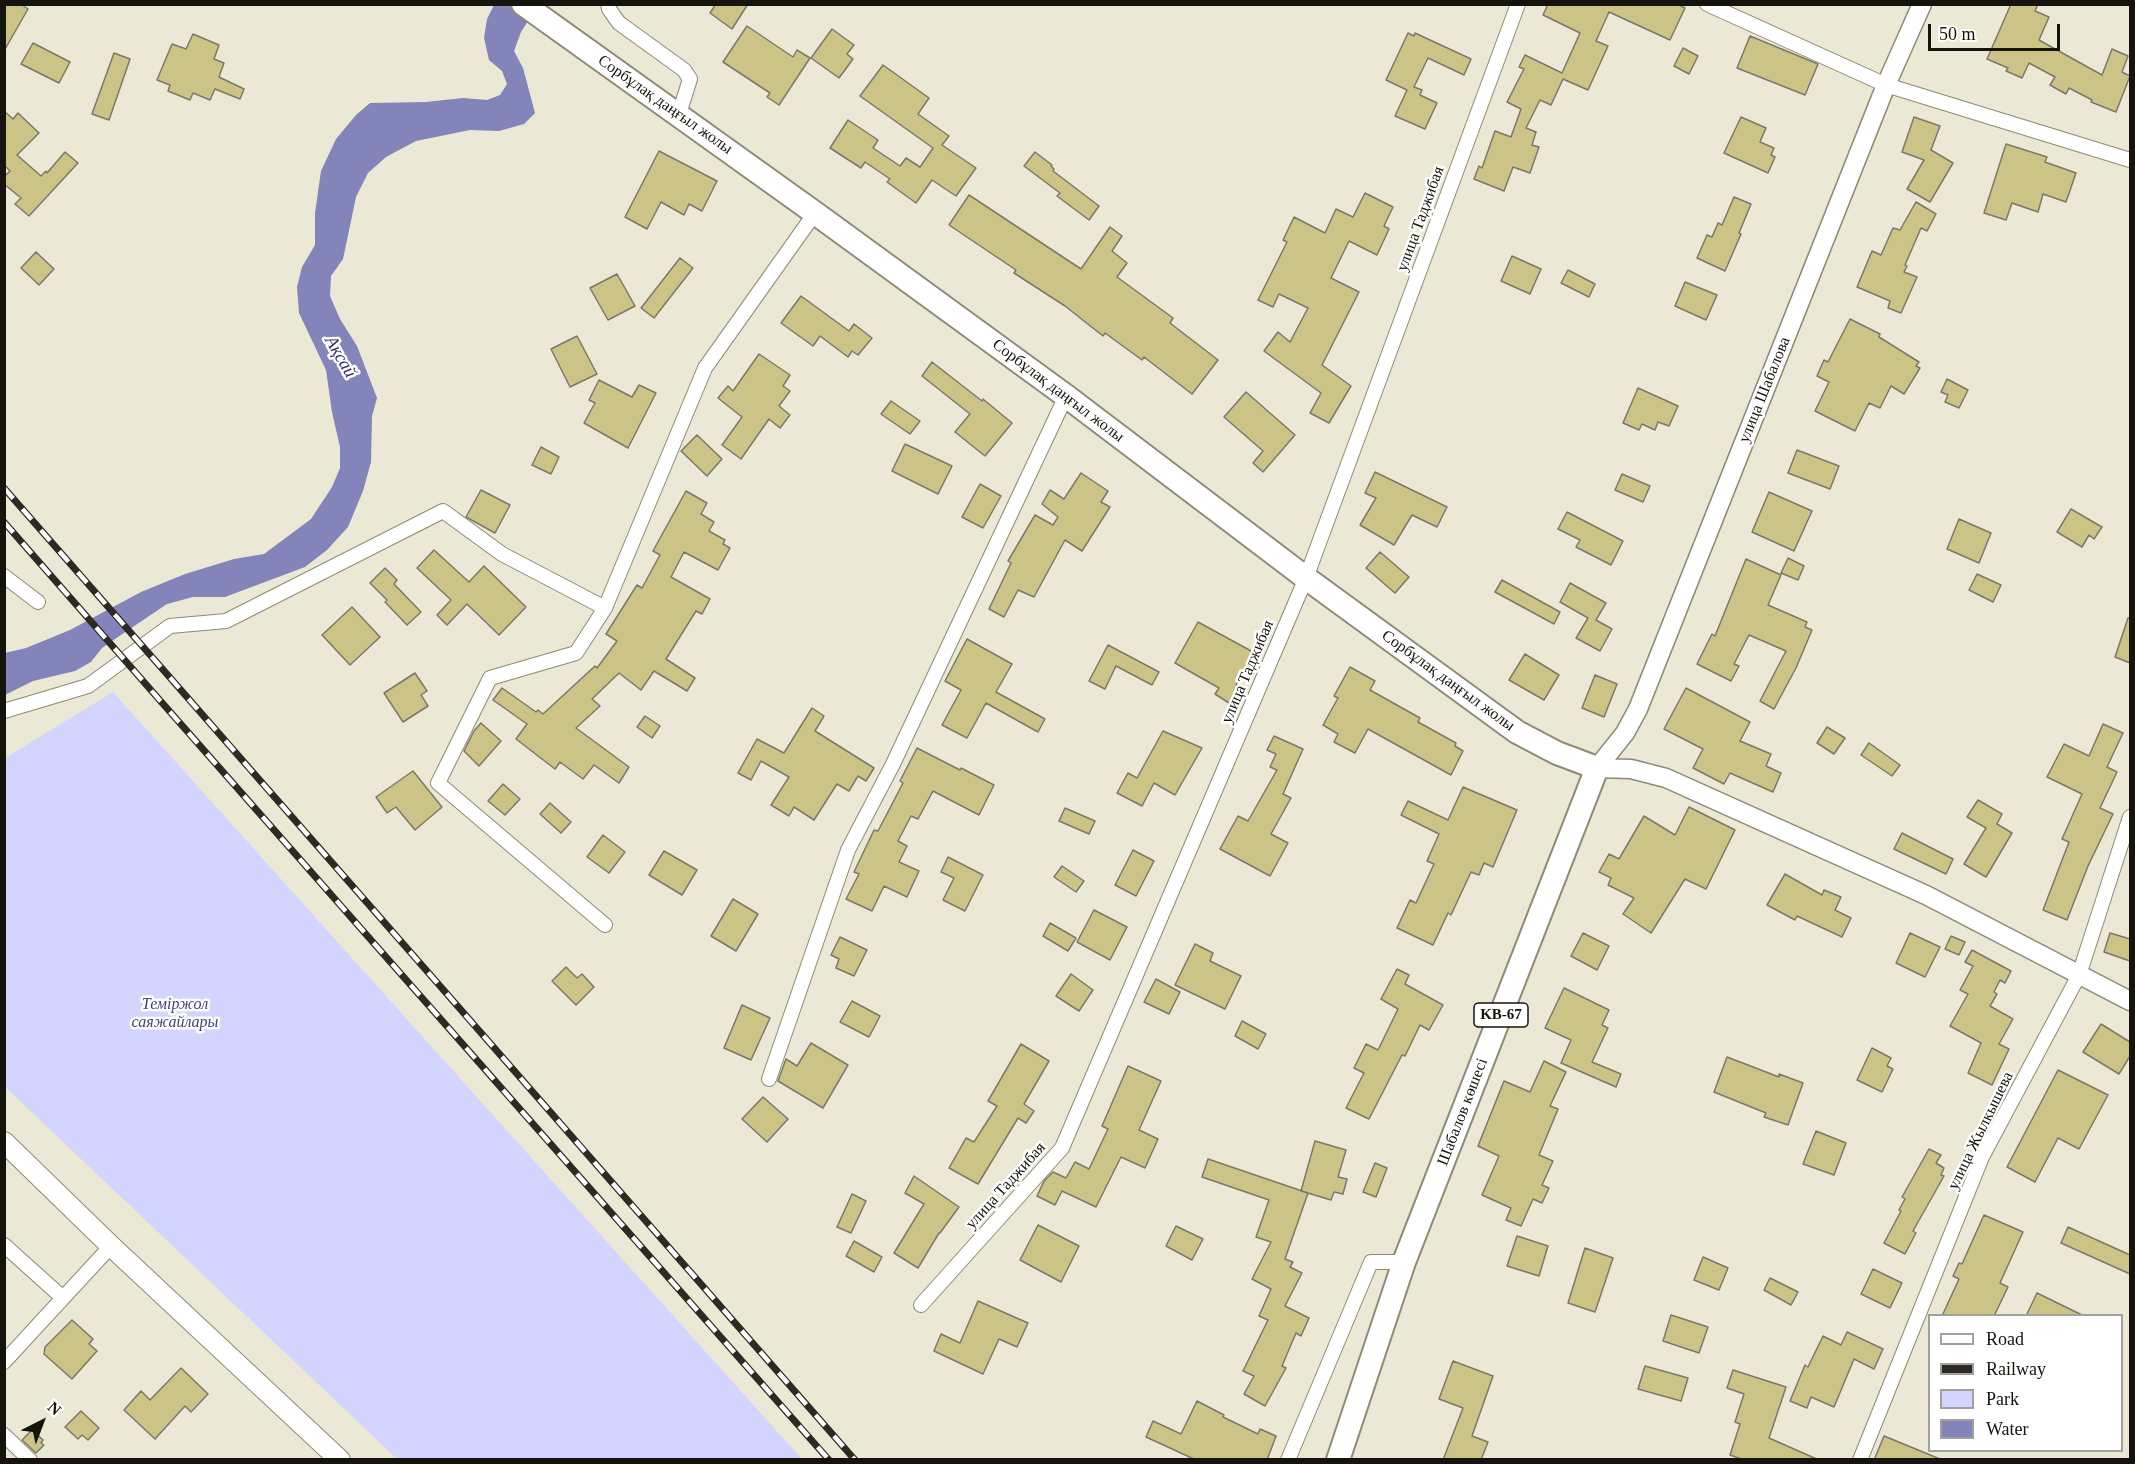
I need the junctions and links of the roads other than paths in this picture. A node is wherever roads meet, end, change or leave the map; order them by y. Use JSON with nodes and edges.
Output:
{"nodes":[{"id":1,"x":523,"y":4,"type":"edge"},
{"id":2,"x":609,"y":4,"type":"edge"},
{"id":3,"x":1518,"y":4,"type":"edge"},
{"id":4,"x":1707,"y":4,"type":"edge"},
{"id":5,"x":1922,"y":4,"type":"edge"},
{"id":6,"x":1886,"y":85,"type":"junction"},
{"id":7,"x":679,"y":114,"type":"junction"},
{"id":8,"x":2130,"y":160,"type":"edge"},
{"id":9,"x":815,"y":213,"type":"junction"},
{"id":10,"x":1066,"y":396,"type":"junction"},
{"id":11,"x":4,"y":576,"type":"edge"},
{"id":12,"x":1306,"y":578,"type":"junction"},
{"id":13,"x":38,"y":602,"type":"dead end"},
{"id":14,"x":605,"y":608,"type":"junction"},
{"id":15,"x":4,"y":711,"type":"edge"},
{"id":16,"x":1597,"y":768,"type":"junction"},
{"id":17,"x":2130,"y":817,"type":"edge"},
{"id":18,"x":605,"y":925,"type":"dead end"},
{"id":19,"x":2079,"y":975,"type":"junction"},
{"id":20,"x":2130,"y":1001,"type":"edge"},
{"id":21,"x":769,"y":1079,"type":"dead end"},
{"id":22,"x":4,"y":1142,"type":"edge"},
{"id":23,"x":4,"y":1245,"type":"edge"},
{"id":24,"x":111,"y":1246,"type":"junction"},
{"id":25,"x":1404,"y":1262,"type":"junction"},
{"id":26,"x":63,"y":1298,"type":"junction"},
{"id":27,"x":921,"y":1305,"type":"dead end"},
{"id":28,"x":4,"y":1362,"type":"edge"},
{"id":29,"x":4,"y":1436,"type":"edge"},
{"id":30,"x":30,"y":1460,"type":"edge"},
{"id":31,"x":340,"y":1460,"type":"edge"},
{"id":32,"x":1288,"y":1460,"type":"edge"},
{"id":33,"x":1338,"y":1460,"type":"edge"},
{"id":34,"x":1860,"y":1460,"type":"edge"}],
"edges":[{"from":1,"to":7,"type":"main road","name":"Сорбұлақ даңғыл жолы"},
{"from":2,"to":7,"type":"street"},
{"from":3,"to":12,"type":"street","name":"улица Таджибая"},
{"from":4,"to":6,"type":"street"},
{"from":5,"to":6,"type":"street","name":"улица Шабалова"},
{"from":6,"to":8,"type":"street"},
{"from":6,"to":16,"type":"street","name":"улица Шабалова"},
{"from":7,"to":9,"type":"main road","name":"Сорбұлақ даңғыл жолы"},
{"from":9,"to":10,"type":"main road","name":"Сорбұлақ даңғыл жолы"},
{"from":9,"to":14,"type":"street"},
{"from":10,"to":12,"type":"main road","name":"Сорбұлақ даңғыл жолы"},
{"from":10,"to":21,"type":"street"},
{"from":11,"to":13,"type":"street"},
{"from":12,"to":16,"type":"main road","name":"Сорбұлақ даңғыл жолы"},
{"from":12,"to":27,"type":"street","name":"улица Таджибая"},
{"from":14,"to":15,"type":"street"},
{"from":14,"to":18,"type":"street"},
{"from":16,"to":19,"type":"street"},
{"from":16,"to":25,"type":"main road","name":"Шабалов көшесі","number":"KB-67"},
{"from":17,"to":19,"type":"street","name":"улица Жылкышева"},
{"from":19,"to":20,"type":"street"},
{"from":19,"to":34,"type":"street","name":"улица Жылкышева"},
{"from":22,"to":24,"type":"main road"},
{"from":23,"to":26,"type":"street"},
{"from":24,"to":26,"type":"street"},
{"from":24,"to":31,"type":"main road"},
{"from":25,"to":32,"type":"street"},
{"from":25,"to":33,"type":"main road","name":"Шабалов көшесі"},
{"from":26,"to":28,"type":"street"},
{"from":29,"to":30,"type":"street"}]}
